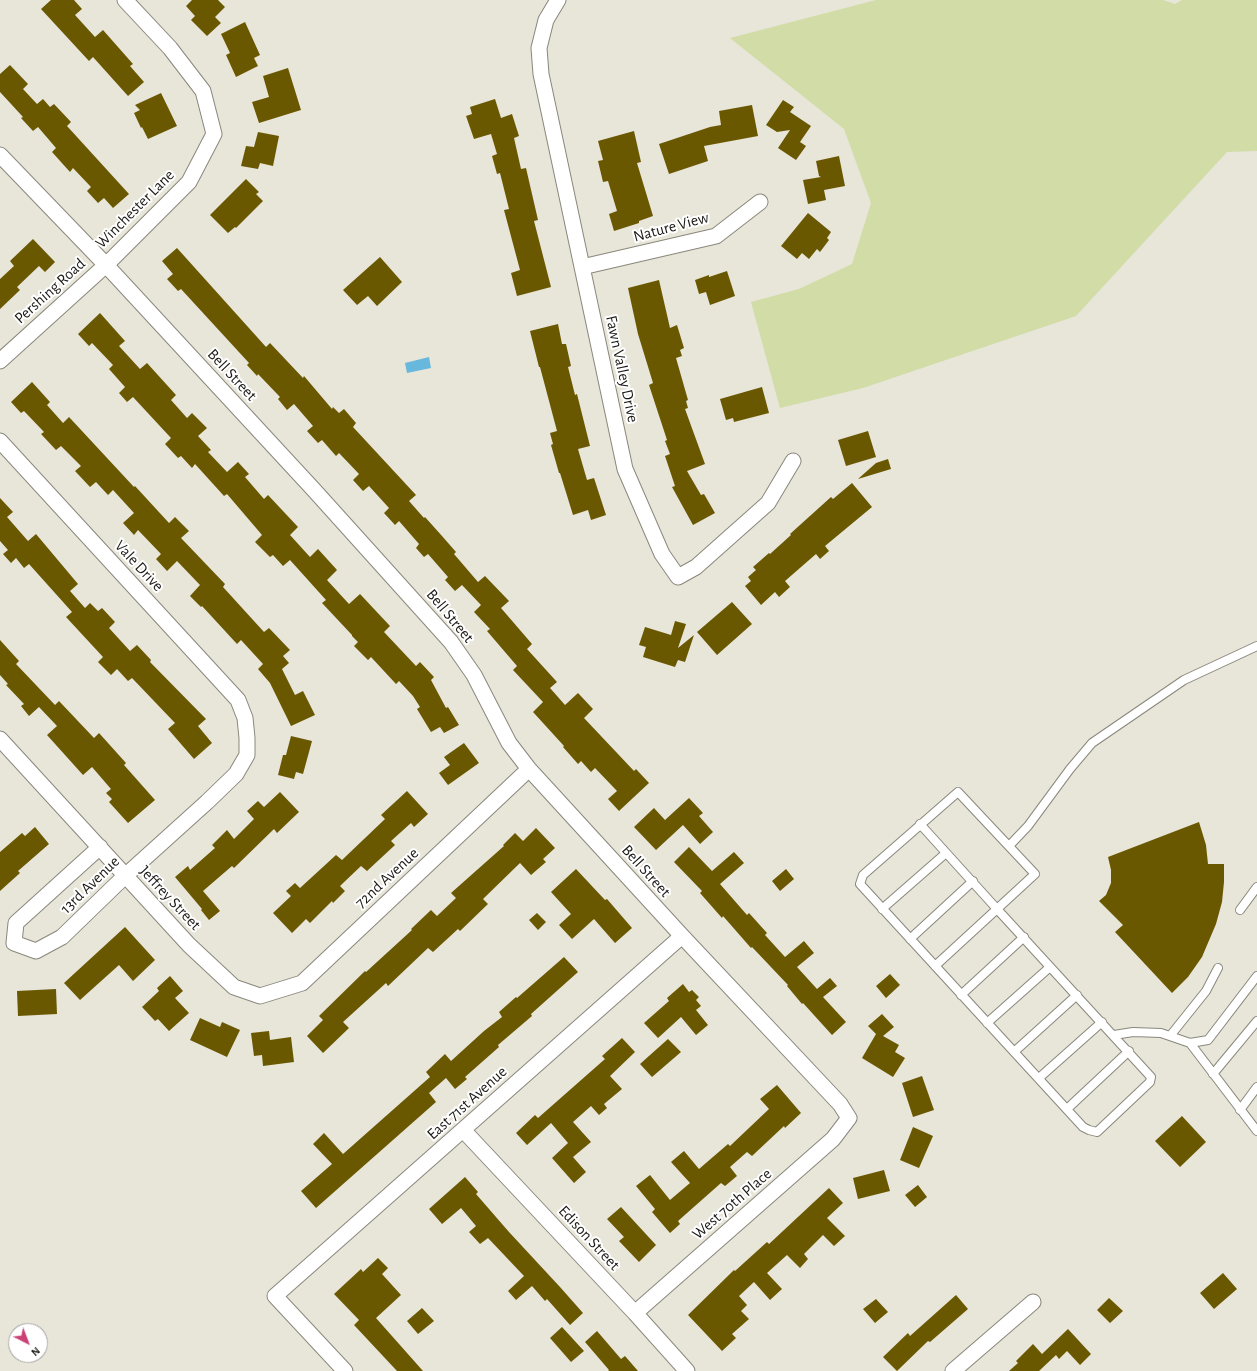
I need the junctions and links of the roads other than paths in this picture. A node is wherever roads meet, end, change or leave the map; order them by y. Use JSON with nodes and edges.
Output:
{"nodes":[{"id":1,"x":125,"y":0,"type":"edge"},
{"id":2,"x":558,"y":0,"type":"edge"},
{"id":3,"x":0,"y":155,"type":"edge"},
{"id":4,"x":760,"y":202,"type":"dead end"},
{"id":5,"x":106,"y":265,"type":"junction"},
{"id":6,"x":582,"y":267,"type":"junction"},
{"id":7,"x":0,"y":361,"type":"edge"},
{"id":8,"x":0,"y":441,"type":"edge"},
{"id":9,"x":793,"y":461,"type":"dead end"},
{"id":10,"x":1257,"y":646,"type":"edge"},
{"id":11,"x":245,"y":718,"type":"joint"},
{"id":12,"x":0,"y":738,"type":"edge"},
{"id":13,"x":529,"y":769,"type":"junction"},
{"id":14,"x":920,"y":824,"type":"junction"},
{"id":15,"x":1009,"y":846,"type":"junction"},
{"id":16,"x":100,"y":847,"type":"junction"},
{"id":17,"x":946,"y":853,"type":"junction"},
{"id":18,"x":125,"y":876,"type":"junction"},
{"id":19,"x":973,"y":881,"type":"junction"},
{"id":20,"x":1257,"y":887,"type":"edge"},
{"id":21,"x":882,"y":909,"type":"junction"},
{"id":22,"x":997,"y":909,"type":"junction"},
{"id":23,"x":1240,"y":910,"type":"dead end"},
{"id":24,"x":682,"y":936,"type":"junction"},
{"id":25,"x":1024,"y":937,"type":"junction"},
{"id":26,"x":910,"y":939,"type":"junction"},
{"id":27,"x":935,"y":966,"type":"junction"},
{"id":28,"x":1050,"y":966,"type":"junction"},
{"id":29,"x":1218,"y":968,"type":"dead end"},
{"id":30,"x":1256,"y":981,"type":"edge"},
{"id":31,"x":961,"y":995,"type":"junction"},
{"id":32,"x":1077,"y":995,"type":"junction"},
{"id":33,"x":260,"y":996,"type":"joint"},
{"id":34,"x":1257,"y":1021,"type":"edge"},
{"id":35,"x":1102,"y":1022,"type":"junction"},
{"id":36,"x":987,"y":1023,"type":"junction"},
{"id":37,"x":1114,"y":1035,"type":"junction"},
{"id":38,"x":1170,"y":1036,"type":"junction"},
{"id":39,"x":1190,"y":1043,"type":"junction"},
{"id":40,"x":1014,"y":1052,"type":"junction"},
{"id":41,"x":1129,"y":1052,"type":"junction"},
{"id":42,"x":1213,"y":1074,"type":"junction"},
{"id":43,"x":1039,"y":1078,"type":"junction"},
{"id":44,"x":1257,"y":1087,"type":"edge"},
{"id":45,"x":1067,"y":1109,"type":"junction"},
{"id":46,"x":1240,"y":1110,"type":"junction"},
{"id":47,"x":849,"y":1118,"type":"joint"},
{"id":48,"x":464,"y":1131,"type":"junction"},
{"id":49,"x":1257,"y":1131,"type":"edge"},
{"id":50,"x":1033,"y":1302,"type":"dead end"},
{"id":51,"x":635,"y":1313,"type":"junction"},
{"id":52,"x":345,"y":1371,"type":"edge"},
{"id":53,"x":687,"y":1371,"type":"edge"},
{"id":54,"x":953,"y":1371,"type":"edge"}],
"edges":[{"from":1,"to":5,"type":"street","name":"Winchester Lane"},
{"from":2,"to":6,"type":"street","name":"Fawn Valley Drive"},
{"from":3,"to":5,"type":"street","name":"Bell Street"},
{"from":4,"to":6,"type":"street","name":"Nature View"},
{"from":5,"to":7,"type":"street","name":"Pershing Road"},
{"from":5,"to":13,"type":"street","name":"Bell Street"},
{"from":6,"to":9,"type":"street","name":"Fawn Valley Drive"},
{"from":8,"to":11,"type":"street","name":"Vale Drive"},
{"from":10,"to":15,"type":"lane"},
{"from":11,"to":18,"type":"street","name":"13rd Avenue"},
{"from":12,"to":16,"type":"street","name":"Jeffrey Street"},
{"from":13,"to":24,"type":"street","name":"Bell Street"},
{"from":13,"to":33,"type":"street","name":"72nd Avenue"},
{"from":14,"to":15,"type":"lane"},
{"from":14,"to":17,"type":"lane"},
{"from":14,"to":21,"type":"lane"},
{"from":15,"to":22,"type":"lane"},
{"from":16,"to":18,"type":"street","name":"Jeffrey Street"},
{"from":16,"to":18,"type":"street","name":"13rd Avenue"},
{"from":17,"to":19,"type":"lane"},
{"from":17,"to":21,"type":"lane"},
{"from":18,"to":33,"type":"street","name":"Jeffrey Street"},
{"from":19,"to":22,"type":"lane"},
{"from":19,"to":26,"type":"lane"},
{"from":20,"to":23,"type":"lane"},
{"from":21,"to":26,"type":"lane"},
{"from":22,"to":25,"type":"lane"},
{"from":22,"to":27,"type":"lane"},
{"from":24,"to":47,"type":"street","name":"Bell Street"},
{"from":24,"to":48,"type":"street","name":"East 71st Avenue"},
{"from":25,"to":28,"type":"lane"},
{"from":25,"to":31,"type":"lane"},
{"from":26,"to":27,"type":"lane"},
{"from":27,"to":31,"type":"lane"},
{"from":28,"to":32,"type":"lane"},
{"from":28,"to":36,"type":"lane"},
{"from":29,"to":38,"type":"lane"},
{"from":30,"to":39,"type":"lane"},
{"from":31,"to":36,"type":"lane"},
{"from":32,"to":35,"type":"lane"},
{"from":32,"to":40,"type":"lane"},
{"from":34,"to":42,"type":"lane"},
{"from":35,"to":37,"type":"lane"},
{"from":35,"to":43,"type":"lane"},
{"from":36,"to":40,"type":"lane"},
{"from":37,"to":38,"type":"lane"},
{"from":37,"to":41,"type":"lane"},
{"from":38,"to":39,"type":"lane"},
{"from":39,"to":42,"type":"lane"},
{"from":40,"to":43,"type":"lane"},
{"from":41,"to":45,"type":"lane"},
{"from":41,"to":45,"type":"lane"},
{"from":42,"to":46,"type":"lane"},
{"from":43,"to":45,"type":"lane"},
{"from":44,"to":46,"type":"lane"},
{"from":46,"to":49,"type":"lane"},
{"from":47,"to":51,"type":"street","name":"West 70th Place"},
{"from":48,"to":51,"type":"street","name":"Edison Street"},
{"from":48,"to":52,"type":"street","name":"East 71st Avenue"},
{"from":50,"to":54,"type":"street"},
{"from":51,"to":53,"type":"street","name":"Edison Street"}]}
